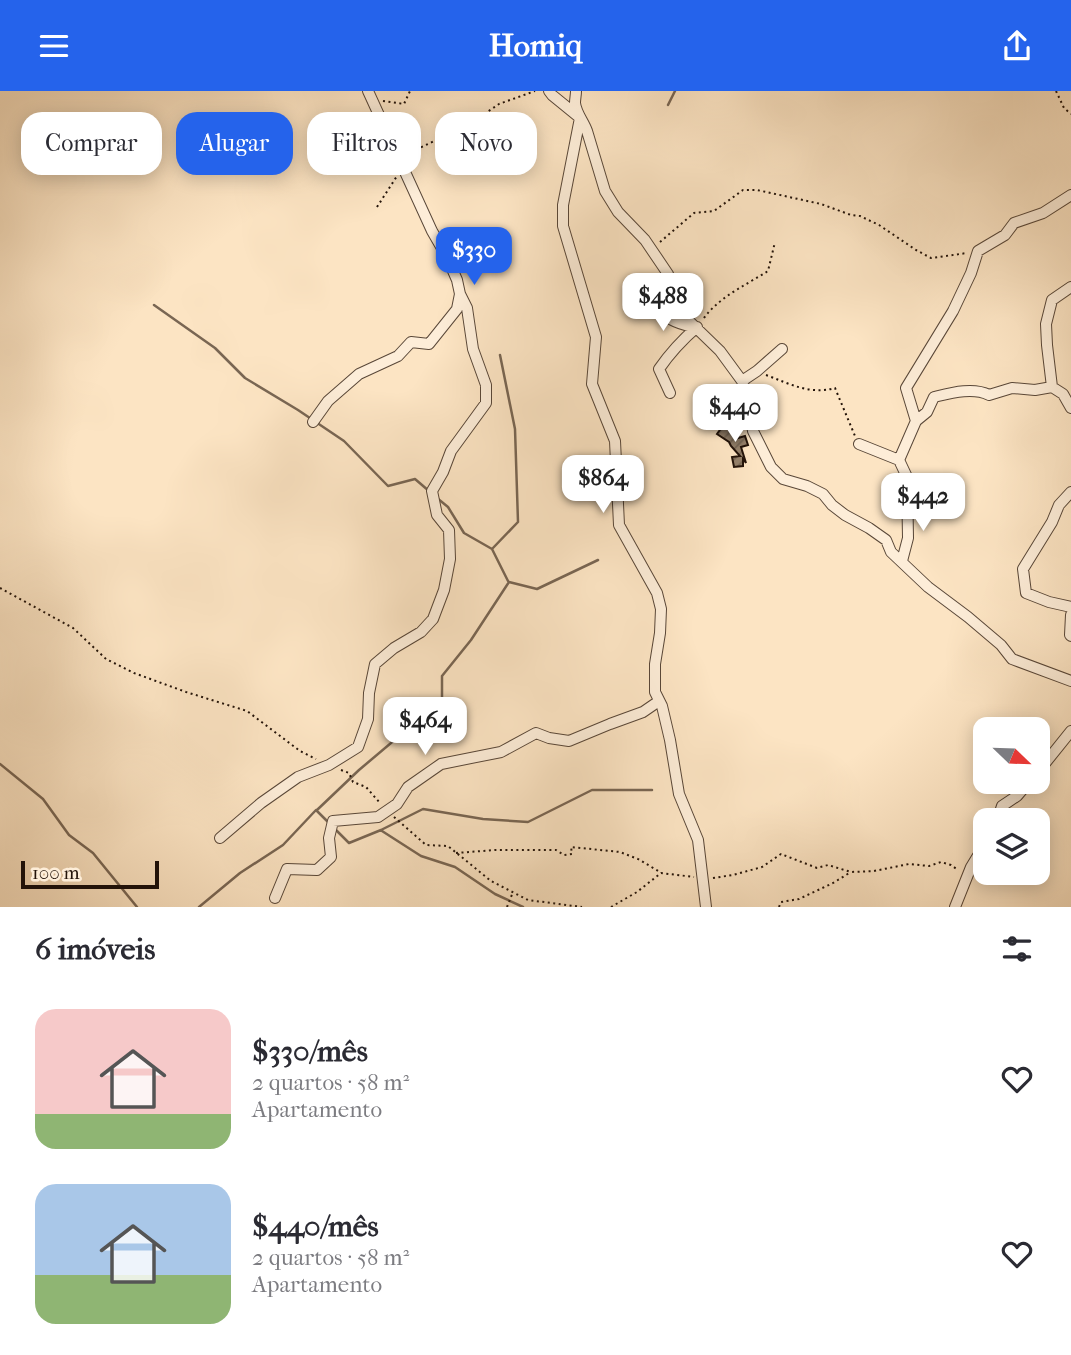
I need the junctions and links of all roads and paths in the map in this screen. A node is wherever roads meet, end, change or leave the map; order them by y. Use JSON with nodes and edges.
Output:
{"nodes":[{"id":1,"x":410,"y":91,"type":"edge"},
{"id":2,"x":535,"y":91,"type":"edge"},
{"id":3,"x":549,"y":91,"type":"edge"},
{"id":4,"x":576,"y":91,"type":"edge"},
{"id":5,"x":1056,"y":91,"type":"edge"},
{"id":6,"x":370,"y":95,"type":"edge"},
{"id":7,"x":378,"y":112,"type":"edge"},
{"id":8,"x":1071,"y":114,"type":"edge"},
{"id":9,"x":580,"y":118,"type":"junction"},
{"id":10,"x":421,"y":147,"type":"edge"},
{"id":11,"x":398,"y":175,"type":"edge"},
{"id":12,"x":407,"y":175,"type":"edge"},
{"id":13,"x":1071,"y":195,"type":"edge"},
{"id":14,"x":377,"y":207,"type":"dead end"},
{"id":15,"x":775,"y":242,"type":"dead end"},
{"id":16,"x":652,"y":250,"type":"junction"},
{"id":17,"x":978,"y":251,"type":"junction"},
{"id":18,"x":1071,"y":287,"type":"edge"},
{"id":19,"x":460,"y":294,"type":"junction"},
{"id":20,"x":645,"y":302,"type":"dead end"},
{"id":21,"x":697,"y":327,"type":"junction"},
{"id":22,"x":782,"y":349,"type":"dead end"},
{"id":23,"x":757,"y":371,"type":"junction"},
{"id":24,"x":742,"y":381,"type":"junction"},
{"id":25,"x":1052,"y":387,"type":"junction"},
{"id":26,"x":670,"y":393,"type":"dead end"},
{"id":27,"x":1071,"y":408,"type":"edge"},
{"id":28,"x":916,"y":421,"type":"junction"},
{"id":29,"x":313,"y":422,"type":"dead end"},
{"id":30,"x":859,"y":444,"type":"joint"},
{"id":31,"x":899,"y":460,"type":"junction"},
{"id":32,"x":1071,"y":492,"type":"edge"},
{"id":33,"x":902,"y":561,"type":"junction"},
{"id":34,"x":0,"y":588,"type":"edge"},
{"id":35,"x":1071,"y":607,"type":"edge"},
{"id":36,"x":1071,"y":615,"type":"edge"},
{"id":37,"x":1071,"y":636,"type":"edge"},
{"id":38,"x":1071,"y":681,"type":"edge"},
{"id":39,"x":659,"y":701,"type":"junction"},
{"id":40,"x":1071,"y":731,"type":"edge"},
{"id":41,"x":1050,"y":757,"type":"edge"},
{"id":42,"x":328,"y":765,"type":"junction"},
{"id":43,"x":1018,"y":795,"type":"edge"},
{"id":44,"x":1002,"y":808,"type":"edge"},
{"id":45,"x":387,"y":811,"type":"junction"},
{"id":46,"x":220,"y":838,"type":"dead end"},
{"id":47,"x":456,"y":853,"type":"junction"},
{"id":48,"x":973,"y":867,"type":"edge"},
{"id":49,"x":851,"y":872,"type":"junction"},
{"id":50,"x":661,"y":873,"type":"junction"},
{"id":51,"x":968,"y":876,"type":"junction"},
{"id":52,"x":703,"y":878,"type":"junction"},
{"id":53,"x":513,"y":892,"type":"junction"},
{"id":54,"x":275,"y":898,"type":"dead end"},
{"id":55,"x":507,"y":907,"type":"edge"},
{"id":56,"x":582,"y":907,"type":"edge"},
{"id":57,"x":611,"y":907,"type":"edge"},
{"id":58,"x":706,"y":907,"type":"edge"},
{"id":59,"x":779,"y":907,"type":"edge"},
{"id":60,"x":956,"y":907,"type":"edge"}],
"edges":[{"from":1,"to":6,"type":"path"},
{"from":2,"to":10,"type":"path"},
{"from":3,"to":9,"type":"street"},
{"from":4,"to":9,"type":"street"},
{"from":5,"to":8,"type":"path"},
{"from":6,"to":7,"type":"street"},
{"from":9,"to":16,"type":"street"},
{"from":9,"to":39,"type":"street"},
{"from":11,"to":14,"type":"path"},
{"from":12,"to":19,"type":"street"},
{"from":13,"to":17,"type":"street"},
{"from":15,"to":21,"type":"path"},
{"from":16,"to":17,"type":"path"},
{"from":16,"to":21,"type":"street"},
{"from":17,"to":28,"type":"street"},
{"from":18,"to":25,"type":"street"},
{"from":19,"to":29,"type":"street"},
{"from":19,"to":42,"type":"street"},
{"from":20,"to":21,"type":"street"},
{"from":21,"to":24,"type":"street"},
{"from":21,"to":26,"type":"street"},
{"from":22,"to":23,"type":"street"},
{"from":23,"to":24,"type":"street"},
{"from":23,"to":30,"type":"path"},
{"from":24,"to":33,"type":"street"},
{"from":25,"to":27,"type":"street"},
{"from":25,"to":28,"type":"street"},
{"from":28,"to":31,"type":"street"},
{"from":30,"to":31,"type":"street"},
{"from":31,"to":33,"type":"street"},
{"from":32,"to":35,"type":"street"},
{"from":33,"to":38,"type":"street"},
{"from":34,"to":42,"type":"path"},
{"from":36,"to":37,"type":"street"},
{"from":39,"to":45,"type":"street"},
{"from":39,"to":52,"type":"street"},
{"from":40,"to":41,"type":"street"},
{"from":42,"to":45,"type":"path"},
{"from":42,"to":46,"type":"street"},
{"from":43,"to":44,"type":"street"},
{"from":45,"to":47,"type":"path"},
{"from":45,"to":54,"type":"street"},
{"from":47,"to":50,"type":"path"},
{"from":47,"to":53,"type":"path"},
{"from":48,"to":51,"type":"street"},
{"from":49,"to":51,"type":"path"},
{"from":49,"to":52,"type":"path"},
{"from":49,"to":59,"type":"path"},
{"from":50,"to":52,"type":"path"},
{"from":50,"to":57,"type":"path"},
{"from":51,"to":60,"type":"street"},
{"from":52,"to":58,"type":"street"},
{"from":53,"to":55,"type":"path"},
{"from":53,"to":56,"type":"path"}]}
